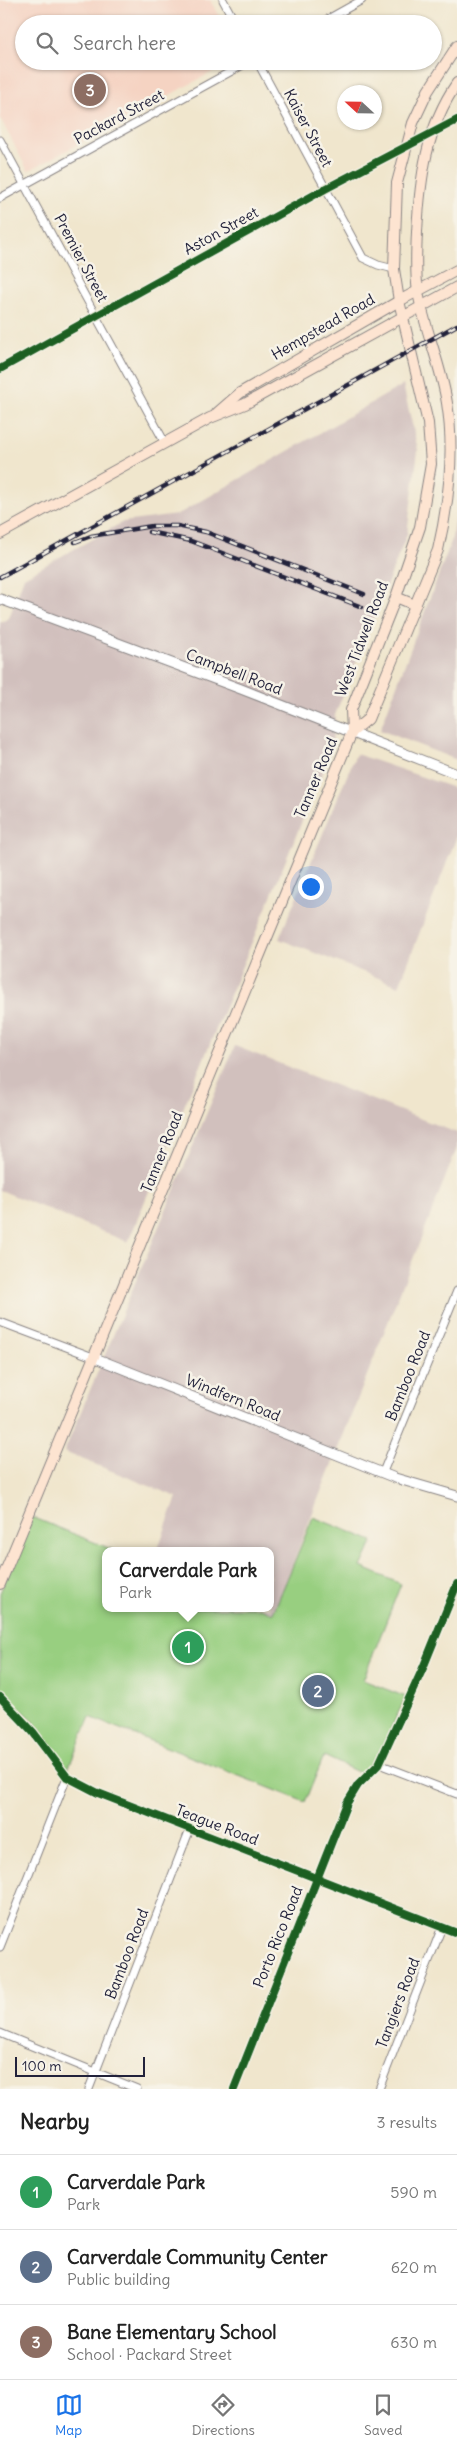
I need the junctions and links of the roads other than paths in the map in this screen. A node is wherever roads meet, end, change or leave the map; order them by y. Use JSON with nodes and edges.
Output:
{"nodes":[{"id":1,"x":223,"y":0,"type":"edge"},
{"id":2,"x":362,"y":0,"type":"edge"},
{"id":3,"x":231,"y":15,"type":"edge"},
{"id":4,"x":335,"y":15,"type":"edge"},
{"id":5,"x":457,"y":46,"type":"edge"},
{"id":6,"x":442,"y":69,"type":"edge"},
{"id":7,"x":234,"y":70,"type":"edge"},
{"id":8,"x":262,"y":70,"type":"edge"},
{"id":9,"x":442,"y":70,"type":"edge"},
{"id":10,"x":457,"y":83,"type":"edge"},
{"id":11,"x":457,"y":120,"type":"edge"},
{"id":12,"x":431,"y":134,"type":"junction"},
{"id":13,"x":0,"y":140,"type":"edge"},
{"id":14,"x":406,"y":148,"type":"junction"},
{"id":15,"x":25,"y":184,"type":"junction"},
{"id":16,"x":325,"y":188,"type":"junction"},
{"id":17,"x":0,"y":198,"type":"edge"},
{"id":18,"x":394,"y":269,"type":"junction"},
{"id":19,"x":457,"y":270,"type":"edge"},
{"id":20,"x":457,"y":287,"type":"edge"},
{"id":21,"x":418,"y":291,"type":"junction"},
{"id":22,"x":398,"y":301,"type":"junction"},
{"id":23,"x":422,"y":306,"type":"junction"},
{"id":24,"x":96,"y":315,"type":"junction"},
{"id":25,"x":402,"y":316,"type":"junction"},
{"id":26,"x":0,"y":369,"type":"edge"},
{"id":27,"x":278,"y":371,"type":"junction"},
{"id":28,"x":284,"y":382,"type":"junction"},
{"id":29,"x":210,"y":418,"type":"junction"},
{"id":30,"x":165,"y":443,"type":"junction"},
{"id":31,"x":0,"y":534,"type":"edge"},
{"id":32,"x":396,"y":598,"type":"junction"},
{"id":33,"x":0,"y":599,"type":"edge"},
{"id":34,"x":416,"y":605,"type":"junction"},
{"id":35,"x":352,"y":732,"type":"junction"},
{"id":36,"x":457,"y":774,"type":"edge"},
{"id":37,"x":457,"y":1291,"type":"edge"},
{"id":38,"x":0,"y":1322,"type":"edge"},
{"id":39,"x":93,"y":1357,"type":"junction"},
{"id":40,"x":384,"y":1472,"type":"junction"},
{"id":41,"x":457,"y":1496,"type":"edge"},
{"id":42,"x":0,"y":1584,"type":"edge"},
{"id":43,"x":457,"y":1584,"type":"edge"},
{"id":44,"x":0,"y":1696,"type":"edge"},
{"id":45,"x":379,"y":1764,"type":"junction"},
{"id":46,"x":66,"y":1777,"type":"junction"},
{"id":47,"x":457,"y":1794,"type":"edge"},
{"id":48,"x":190,"y":1829,"type":"junction"},
{"id":49,"x":317,"y":1878,"type":"junction"},
{"id":50,"x":442,"y":1927,"type":"junction"},
{"id":51,"x":457,"y":1933,"type":"edge"},
{"id":52,"x":0,"y":1947,"type":"edge"},
{"id":53,"x":0,"y":2034,"type":"edge"},
{"id":54,"x":96,"y":2072,"type":"junction"},
{"id":55,"x":89,"y":2089,"type":"edge"},
{"id":56,"x":137,"y":2089,"type":"edge"},
{"id":57,"x":234,"y":2089,"type":"edge"},
{"id":58,"x":379,"y":2089,"type":"edge"}],
"edges":[{"from":1,"to":3,"type":"street"},
{"from":2,"to":4,"type":"street"},
{"from":5,"to":6,"type":"main road","name":"West Tidwell Road"},
{"from":7,"to":15,"type":"street","name":"Packard Street"},
{"from":8,"to":16,"type":"street","name":"Kaiser Street"},
{"from":9,"to":14,"type":"main road","name":"West Tidwell Road"},
{"from":10,"to":12,"type":"main road"},
{"from":11,"to":12,"type":"street","name":"Aston Street"},
{"from":12,"to":14,"type":"street","name":"Aston Street"},
{"from":12,"to":21,"type":"main road"},
{"from":13,"to":15,"type":"street","name":"Premier Street"},
{"from":14,"to":16,"type":"street","name":"Aston Street"},
{"from":14,"to":18,"type":"main road","name":"West Tidwell Road"},
{"from":15,"to":17,"type":"street","name":"Packard Street"},
{"from":15,"to":24,"type":"street","name":"Premier Street"},
{"from":16,"to":18,"type":"street","name":"Kaiser Street"},
{"from":16,"to":24,"type":"street","name":"Aston Street"},
{"from":18,"to":22,"type":"main road","name":"West Tidwell Road"},
{"from":19,"to":21,"type":"main road","name":"Hempstead Road"},
{"from":20,"to":23,"type":"main road","name":"Hempstead Road"},
{"from":21,"to":22,"type":"main road","name":"Hempstead Road"},
{"from":21,"to":23,"type":"main road"},
{"from":22,"to":25,"type":"main road","name":"West Tidwell Road"},
{"from":22,"to":27,"type":"main road","name":"Hempstead Road"},
{"from":23,"to":25,"type":"main road","name":"Hempstead Road"},
{"from":23,"to":34,"type":"main road"},
{"from":24,"to":26,"type":"street","name":"Aston Street"},
{"from":24,"to":30,"type":"street","name":"Premier Street"},
{"from":25,"to":28,"type":"main road","name":"Hempstead Road"},
{"from":25,"to":32,"type":"main road","name":"West Tidwell Road"},
{"from":27,"to":28,"type":"main road"},
{"from":27,"to":29,"type":"main road","name":"Hempstead Road"},
{"from":28,"to":29,"type":"main road","name":"Hempstead Road"},
{"from":29,"to":30,"type":"main road","name":"Hempstead Road"},
{"from":30,"to":31,"type":"main road","name":"Hempstead Road"},
{"from":32,"to":34,"type":"main road"},
{"from":32,"to":35,"type":"main road","name":"West Tidwell Road"},
{"from":33,"to":35,"type":"street","name":"Campbell Road"},
{"from":34,"to":35,"type":"main road"},
{"from":35,"to":36,"type":"street","name":"Campbell Road"},
{"from":35,"to":39,"type":"main road","name":"Tanner Road"},
{"from":37,"to":40,"type":"street","name":"Bamboo Road"},
{"from":38,"to":39,"type":"street","name":"Windfern Road"},
{"from":39,"to":40,"type":"street","name":"Windfern Road"},
{"from":39,"to":42,"type":"main road","name":"Tanner Road"},
{"from":40,"to":41,"type":"street","name":"Windfern Road"},
{"from":43,"to":45,"type":"street","name":"Porto Rico Road"},
{"from":44,"to":46,"type":"street","name":"Teague Road"},
{"from":45,"to":47,"type":"street"},
{"from":45,"to":49,"type":"street","name":"Porto Rico Road"},
{"from":46,"to":48,"type":"street","name":"Teague Road"},
{"from":46,"to":52,"type":"street"},
{"from":48,"to":49,"type":"street","name":"Teague Road"},
{"from":48,"to":54,"type":"street","name":"Bamboo Road"},
{"from":49,"to":50,"type":"street","name":"Teague Road"},
{"from":49,"to":57,"type":"street","name":"Porto Rico Road"},
{"from":50,"to":51,"type":"street","name":"Teague Road"},
{"from":50,"to":58,"type":"street","name":"Tangiers Road"},
{"from":53,"to":54,"type":"street"},
{"from":54,"to":55,"type":"street","name":"Bamboo Road"},
{"from":54,"to":56,"type":"street"}]}
